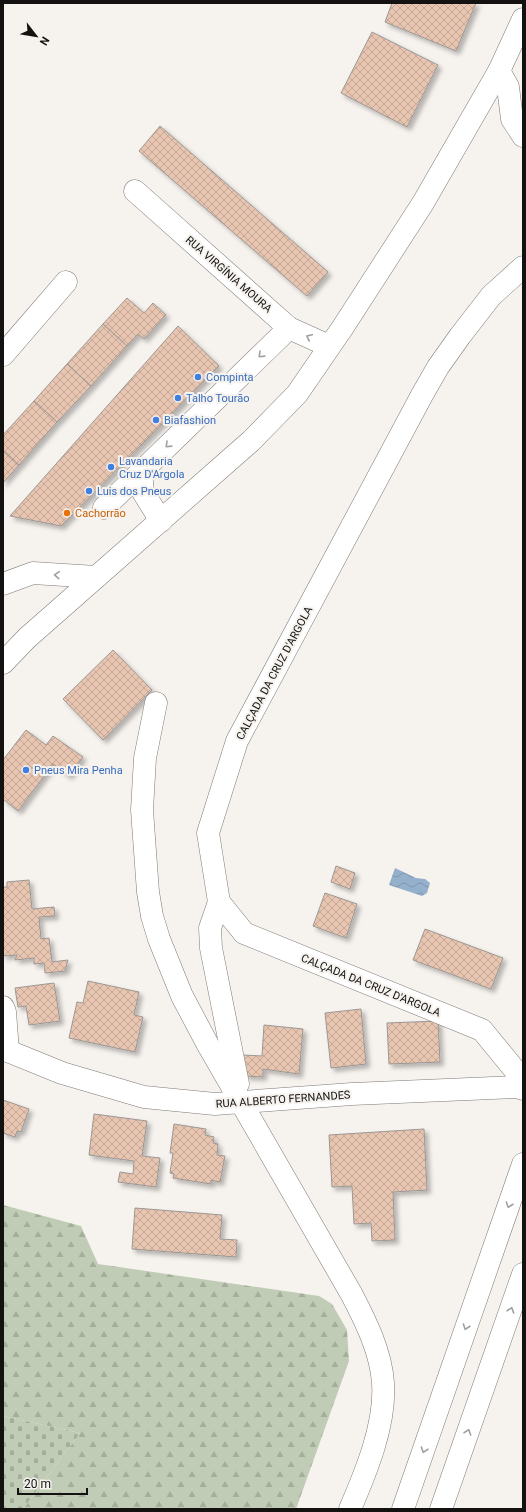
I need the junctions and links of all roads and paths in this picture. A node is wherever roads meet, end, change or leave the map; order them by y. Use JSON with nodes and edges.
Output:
{"nodes":[{"id":1,"x":523,"y":18,"type":"edge"},
{"id":2,"x":499,"y":71,"type":"junction"},
{"id":3,"x":523,"y":136,"type":"edge"},
{"id":4,"x":135,"y":191,"type":"dead end"},
{"id":5,"x":523,"y":267,"type":"edge"},
{"id":6,"x":66,"y":282,"type":"dead end"},
{"id":7,"x":289,"y":328,"type":"junction"},
{"id":8,"x":330,"y":346,"type":"junction"},
{"id":9,"x":3,"y":355,"type":"edge"},
{"id":10,"x":141,"y":472,"type":"junction"},
{"id":11,"x":104,"y":508,"type":"dead end"},
{"id":12,"x":161,"y":521,"type":"junction"},
{"id":13,"x":96,"y":577,"type":"junction"},
{"id":14,"x":3,"y":584,"type":"edge"},
{"id":15,"x":3,"y":663,"type":"edge"},
{"id":16,"x":156,"y":703,"type":"dead end"},
{"id":17,"x":219,"y":902,"type":"junction"},
{"id":18,"x":3,"y":1007,"type":"edge"},
{"id":19,"x":5,"y":1050,"type":"edge"},
{"id":20,"x":523,"y":1080,"type":"edge"},
{"id":21,"x":523,"y":1089,"type":"edge"},
{"id":22,"x":241,"y":1103,"type":"junction"},
{"id":23,"x":522,"y":1166,"type":"edge"},
{"id":24,"x":523,"y":1274,"type":"edge"},
{"id":25,"x":350,"y":1509,"type":"edge"},
{"id":26,"x":403,"y":1509,"type":"edge"},
{"id":27,"x":441,"y":1509,"type":"edge"}],
"edges":[{"from":1,"to":2,"type":"main road"},
{"from":2,"to":3,"type":"main road"},
{"from":2,"to":8,"type":"main road"},
{"from":4,"to":7,"type":"main road","name":"RUA VIRGÍNIA MOURA"},
{"from":5,"to":17,"type":"main road","name":"CALÇADA DA CRUZ D'ARGOLA"},
{"from":6,"to":9,"type":"main road"},
{"from":8,"to":7,"type":"main road","name":"RUA VIRGÍNIA MOURA","one_way":true},
{"from":7,"to":10,"type":"main road","one_way":true},
{"from":8,"to":12,"type":"main road"},
{"from":10,"to":11,"type":"main road"},
{"from":10,"to":12,"type":"main road"},
{"from":12,"to":13,"type":"main road"},
{"from":13,"to":14,"type":"main road","one_way":true},
{"from":13,"to":15,"type":"main road"},
{"from":16,"to":22,"type":"main road"},
{"from":17,"to":20,"type":"main road","name":"CALÇADA DA CRUZ D'ARGOLA"},
{"from":17,"to":22,"type":"main road"},
{"from":18,"to":19,"type":"main road"},
{"from":19,"to":22,"type":"main road","name":"RUA ALBERTO FERNANDES"},
{"from":21,"to":22,"type":"main road","name":"RUA ALBERTO FERNANDES"},
{"from":22,"to":25,"type":"main road"},
{"from":23,"to":26,"type":"main road","one_way":true},
{"from":27,"to":24,"type":"main road","one_way":true}]}
